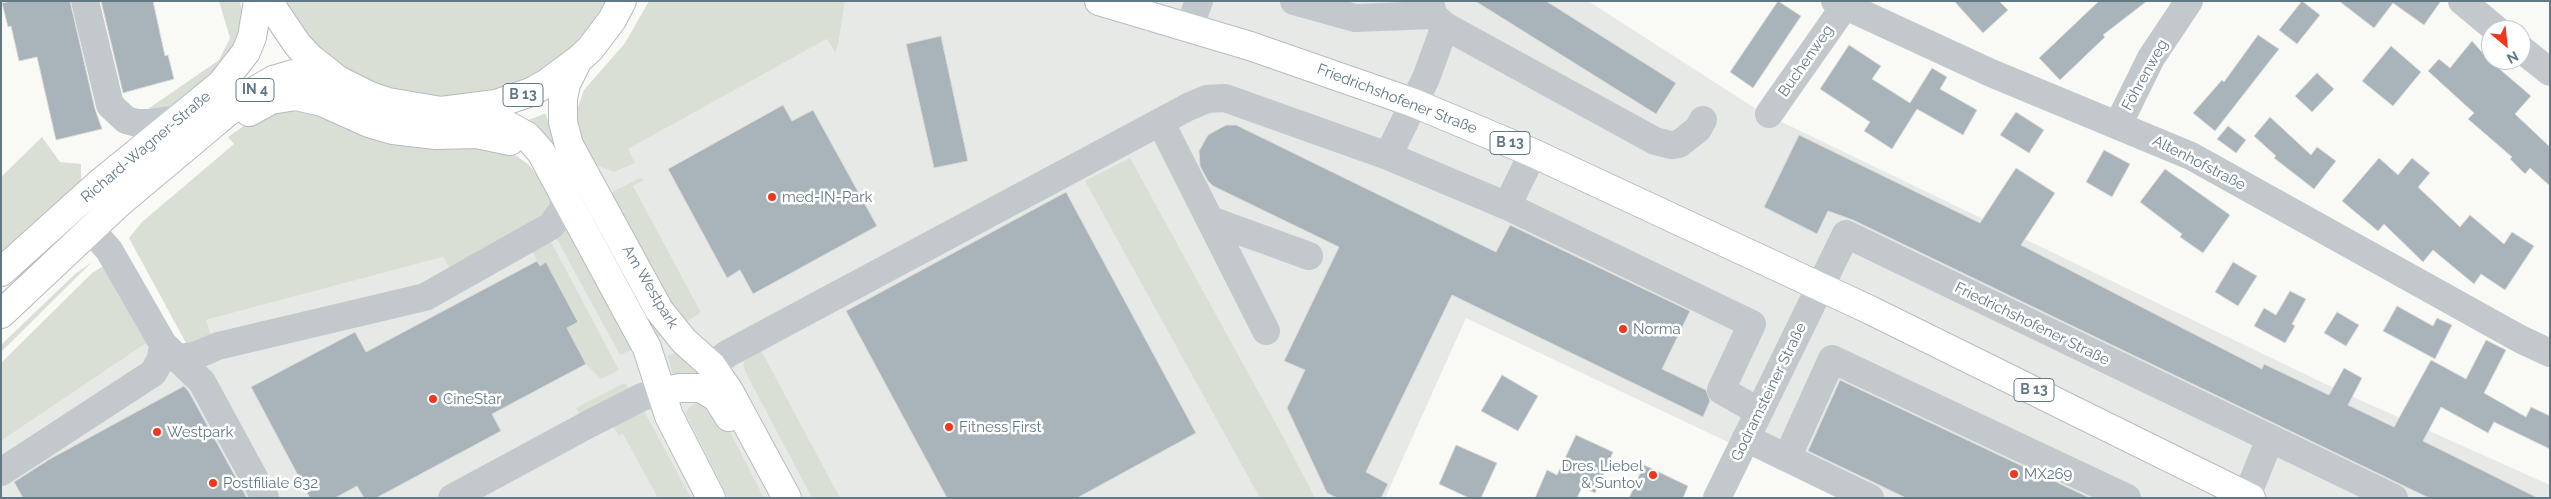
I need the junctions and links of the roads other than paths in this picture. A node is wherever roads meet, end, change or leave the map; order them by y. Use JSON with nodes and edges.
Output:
{"nodes":[{"id":1,"x":85,"y":1,"type":"edge"},
{"id":2,"x":258,"y":1,"type":"edge"},
{"id":3,"x":268,"y":1,"type":"edge"},
{"id":4,"x":622,"y":1,"type":"edge"},
{"id":5,"x":1100,"y":1,"type":"edge"},
{"id":6,"x":1199,"y":1,"type":"edge"},
{"id":7,"x":1294,"y":1,"type":"edge"},
{"id":8,"x":2190,"y":1,"type":"edge"},
{"id":9,"x":2462,"y":1,"type":"edge"},
{"id":10,"x":1839,"y":4,"type":"edge"},
{"id":11,"x":1436,"y":14,"type":"edge"},
{"id":12,"x":2485,"y":20,"type":"edge"},
{"id":13,"x":1189,"y":28,"type":"junction"},
{"id":14,"x":2531,"y":57,"type":"edge"},
{"id":15,"x":578,"y":60,"type":"junction"},
{"id":16,"x":2550,"y":72,"type":"edge"},
{"id":17,"x":338,"y":80,"type":"junction"},
{"id":18,"x":1414,"y":103,"type":"junction"},
{"id":19,"x":460,"y":110,"type":"junction"},
{"id":20,"x":1769,"y":114,"type":"dead end"},
{"id":21,"x":178,"y":119,"type":"junction"},
{"id":22,"x":1704,"y":120,"type":"dead end"},
{"id":23,"x":1161,"y":122,"type":"junction"},
{"id":24,"x":2118,"y":125,"type":"junction"},
{"id":25,"x":187,"y":145,"type":"junction"},
{"id":26,"x":1533,"y":154,"type":"junction"},
{"id":27,"x":1388,"y":156,"type":"junction"},
{"id":28,"x":557,"y":182,"type":"junction"},
{"id":29,"x":1507,"y":206,"type":"junction"},
{"id":30,"x":1210,"y":220,"type":"junction"},
{"id":31,"x":91,"y":230,"type":"junction"},
{"id":32,"x":1309,"y":256,"type":"dead end"},
{"id":33,"x":2,"y":275,"type":"edge"},
{"id":34,"x":1820,"y":286,"type":"junction"},
{"id":35,"x":1,"y":314,"type":"edge"},
{"id":36,"x":1266,"y":331,"type":"dead end"},
{"id":37,"x":170,"y":352,"type":"junction"},
{"id":38,"x":2550,"y":353,"type":"edge"},
{"id":39,"x":712,"y":366,"type":"junction"},
{"id":40,"x":662,"y":392,"type":"junction"},
{"id":41,"x":1758,"y":411,"type":"junction"},
{"id":42,"x":1746,"y":438,"type":"junction"},
{"id":43,"x":2270,"y":439,"type":"junction"},
{"id":44,"x":1787,"y":458,"type":"junction"},
{"id":45,"x":1,"y":472,"type":"edge"},
{"id":46,"x":774,"y":472,"type":"junction"},
{"id":47,"x":2248,"y":497,"type":"edge"},
{"id":48,"x":265,"y":498,"type":"edge"},
{"id":49,"x":452,"y":498,"type":"edge"},
{"id":50,"x":711,"y":498,"type":"edge"},
{"id":51,"x":787,"y":498,"type":"edge"},
{"id":52,"x":1717,"y":498,"type":"edge"},
{"id":53,"x":1870,"y":498,"type":"edge"},
{"id":54,"x":2127,"y":498,"type":"edge"},
{"id":55,"x":2394,"y":498,"type":"edge"}],
"edges":[{"from":1,"to":21,"type":"street"},
{"from":2,"to":21,"type":"main road","name":"Richard-Wagner-Straße","number":"IN 4"},
{"from":3,"to":17,"type":"main road","number":"B 13"},
{"from":4,"to":15,"type":"main road","number":"B 13"},
{"from":5,"to":13,"type":"main road","name":"Friedrichshofener Straße","number":"B 13"},
{"from":6,"to":13,"type":"street"},
{"from":7,"to":11,"type":"street"},
{"from":8,"to":24,"type":"street","name":"Föhrenweg"},
{"from":9,"to":12,"type":"street"},
{"from":10,"to":20,"type":"street","name":"Buchenweg"},
{"from":10,"to":24,"type":"street","name":"Altenhofstraße"},
{"from":11,"to":18,"type":"street"},
{"from":11,"to":22,"type":"street"},
{"from":13,"to":18,"type":"main road","name":"Friedrichshofener Straße","number":"B 13"},
{"from":14,"to":16,"type":"street"},
{"from":15,"to":19,"type":"main road","number":"B 13"},
{"from":15,"to":39,"type":"main road","name":"Am Westpark"},
{"from":17,"to":19,"type":"main road","number":"B 13"},
{"from":17,"to":25,"type":"main road","number":"IN 4"},
{"from":18,"to":26,"type":"main road","name":"Friedrichshofener Straße","number":"B 13"},
{"from":18,"to":27,"type":"street"},
{"from":19,"to":28,"type":"main road","name":"Am Westpark"},
{"from":21,"to":33,"type":"main road","name":"Richard-Wagner-Straße","number":"IN 4"},
{"from":23,"to":27,"type":"street"},
{"from":23,"to":30,"type":"street"},
{"from":23,"to":39,"type":"street"},
{"from":24,"to":38,"type":"street","name":"Altenhofstraße"},
{"from":25,"to":28,"type":"main road"},
{"from":25,"to":31,"type":"main road","name":"Richard-Wagner-Straße","number":"IN 4"},
{"from":26,"to":29,"type":"street"},
{"from":26,"to":34,"type":"main road","name":"Friedrichshofener Straße","number":"B 13"},
{"from":27,"to":29,"type":"street"},
{"from":28,"to":37,"type":"street"},
{"from":28,"to":40,"type":"main road","name":"Am Westpark"},
{"from":29,"to":41,"type":"street"},
{"from":30,"to":32,"type":"street"},
{"from":30,"to":36,"type":"street"},
{"from":31,"to":35,"type":"main road","name":"Richard-Wagner-Straße","number":"IN 4"},
{"from":31,"to":37,"type":"street"},
{"from":34,"to":41,"type":"street","name":"Godramsteiner Straße"},
{"from":34,"to":43,"type":"street","name":"Friedrichshofener Straße"},
{"from":34,"to":47,"type":"main road","name":"Friedrichshofener Straße","number":"B 13"},
{"from":37,"to":45,"type":"street"},
{"from":37,"to":48,"type":"street"},
{"from":39,"to":46,"type":"main road","name":"Am Westpark"},
{"from":40,"to":46,"type":"main road"},
{"from":40,"to":49,"type":"street"},
{"from":40,"to":50,"type":"main road","name":"Am Westpark"},
{"from":41,"to":42,"type":"street","name":"Godramsteiner Straße"},
{"from":42,"to":44,"type":"street"},
{"from":42,"to":52,"type":"street","name":"Godramsteiner Straße"},
{"from":43,"to":47,"type":"street","name":"Friedrichshofener Straße"},
{"from":43,"to":55,"type":"street","name":"Friedrichshofener Straße"},
{"from":44,"to":53,"type":"street"},
{"from":44,"to":54,"type":"street"},
{"from":46,"to":51,"type":"main road","name":"Am Westpark"}]}
